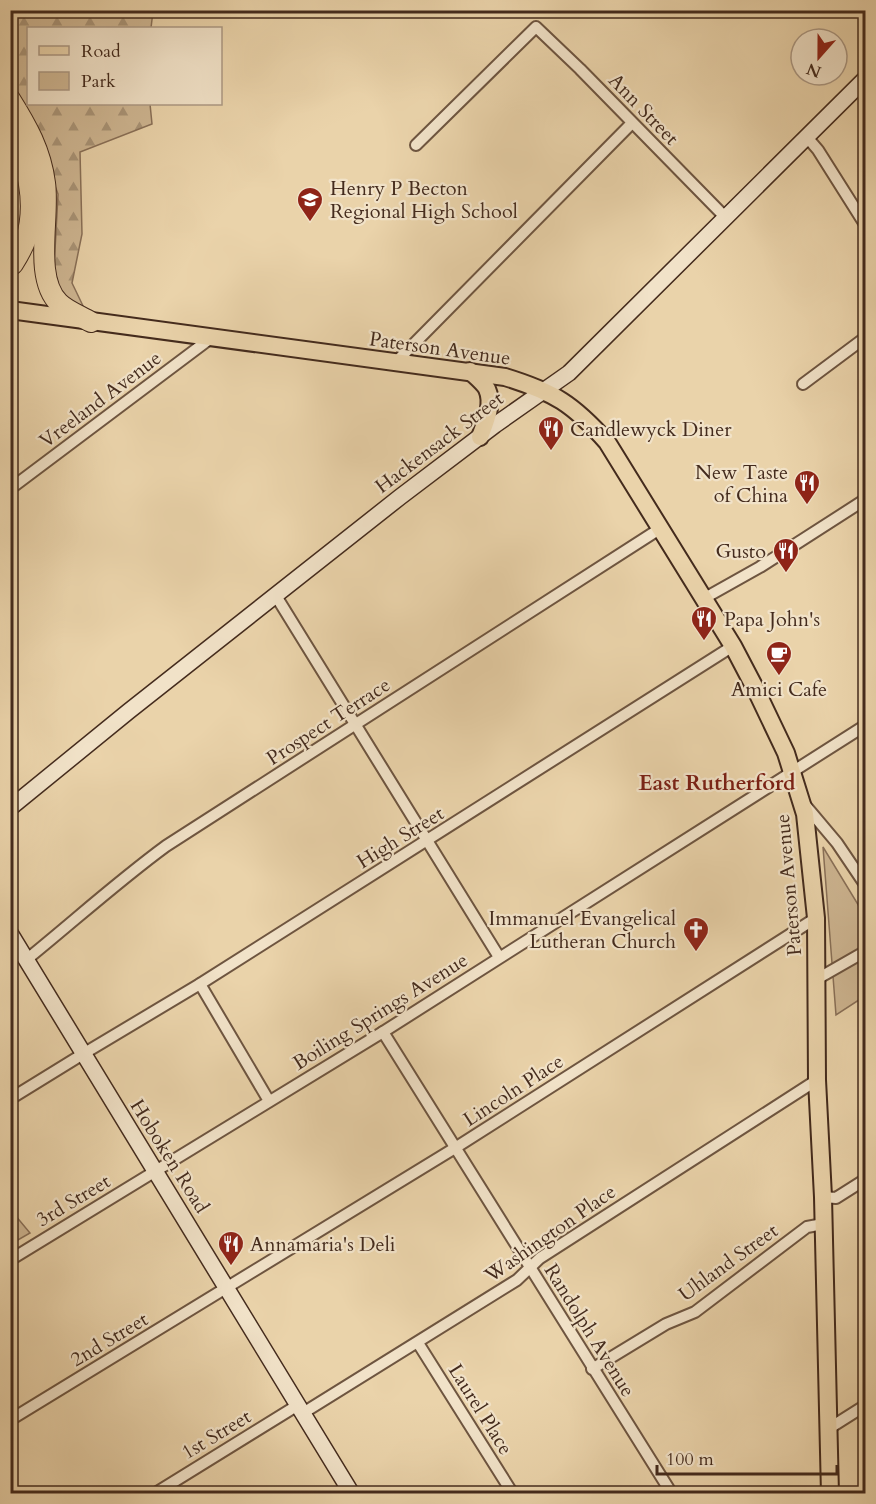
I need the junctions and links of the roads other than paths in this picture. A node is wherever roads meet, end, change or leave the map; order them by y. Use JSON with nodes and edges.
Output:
{"nodes":[{"id":1,"x":866,"y":78,"type":"edge"},
{"id":2,"x":10,"y":99,"type":"edge"},
{"id":3,"x":632,"y":123,"type":"junction"},
{"id":4,"x":10,"y":131,"type":"edge"},
{"id":5,"x":806,"y":136,"type":"junction"},
{"id":6,"x":416,"y":145,"type":"dead end"},
{"id":7,"x":726,"y":219,"type":"junction"},
{"id":8,"x":866,"y":226,"type":"edge"},
{"id":9,"x":10,"y":266,"type":"edge"},
{"id":10,"x":14,"y":314,"type":"edge"},
{"id":11,"x":91,"y":322,"type":"junction"},
{"id":12,"x":866,"y":337,"type":"edge"},
{"id":13,"x":211,"y":338,"type":"junction"},
{"id":14,"x":395,"y":363,"type":"junction"},
{"id":15,"x":470,"y":371,"type":"junction"},
{"id":16,"x":803,"y":384,"type":"dead end"},
{"id":17,"x":544,"y":390,"type":"junction"},
{"id":18,"x":480,"y":437,"type":"junction"},
{"id":19,"x":10,"y":489,"type":"edge"},
{"id":20,"x":866,"y":499,"type":"edge"},
{"id":21,"x":661,"y":528,"type":"junction"},
{"id":22,"x":276,"y":596,"type":"junction"},
{"id":23,"x":703,"y":599,"type":"junction"},
{"id":24,"x":733,"y":646,"type":"junction"},
{"id":25,"x":356,"y":724,"type":"junction"},
{"id":26,"x":866,"y":725,"type":"edge"},
{"id":27,"x":791,"y":772,"type":"junction"},
{"id":28,"x":801,"y":800,"type":"junction"},
{"id":29,"x":10,"y":808,"type":"edge"},
{"id":30,"x":428,"y":841,"type":"junction"},
{"id":31,"x":866,"y":886,"type":"edge"},
{"id":32,"x":816,"y":918,"type":"junction"},
{"id":33,"x":10,"y":933,"type":"edge"},
{"id":34,"x":866,"y":951,"type":"edge"},
{"id":35,"x":499,"y":957,"type":"junction"},
{"id":36,"x":26,"y":960,"type":"junction"},
{"id":37,"x":817,"y":979,"type":"junction"},
{"id":38,"x":200,"y":984,"type":"junction"},
{"id":39,"x":382,"y":1032,"type":"junction"},
{"id":40,"x":83,"y":1054,"type":"junction"},
{"id":41,"x":817,"y":1080,"type":"junction"},
{"id":42,"x":10,"y":1100,"type":"edge"},
{"id":43,"x":269,"y":1101,"type":"junction"},
{"id":44,"x":455,"y":1148,"type":"junction"},
{"id":45,"x":155,"y":1172,"type":"junction"},
{"id":46,"x":866,"y":1179,"type":"edge"},
{"id":47,"x":823,"y":1197,"type":"junction"},
{"id":48,"x":823,"y":1224,"type":"junction"},
{"id":49,"x":10,"y":1260,"type":"edge"},
{"id":50,"x":530,"y":1267,"type":"junction"},
{"id":51,"x":227,"y":1288,"type":"junction"},
{"id":52,"x":418,"y":1343,"type":"junction"},
{"id":53,"x":592,"y":1369,"type":"junction"},
{"id":54,"x":866,"y":1405,"type":"edge"},
{"id":55,"x":300,"y":1409,"type":"junction"},
{"id":56,"x":10,"y":1420,"type":"edge"},
{"id":57,"x":828,"y":1429,"type":"junction"},
{"id":58,"x":154,"y":1494,"type":"edge"},
{"id":59,"x":351,"y":1494,"type":"edge"},
{"id":60,"x":513,"y":1494,"type":"edge"},
{"id":61,"x":672,"y":1494,"type":"edge"},
{"id":62,"x":830,"y":1494,"type":"edge"}],
"edges":[{"from":1,"to":5,"type":"main road","name":"Hackensack Street"},
{"from":2,"to":11,"type":"highway"},
{"from":3,"to":6,"type":"street","name":"Ann Street"},
{"from":3,"to":7,"type":"street","name":"Ann Street"},
{"from":3,"to":14,"type":"street"},
{"from":4,"to":9,"type":"highway"},
{"from":5,"to":7,"type":"main road","name":"Hackensack Street"},
{"from":5,"to":8,"type":"street"},
{"from":7,"to":17,"type":"main road","name":"Hackensack Street"},
{"from":10,"to":11,"type":"main road","name":"Paterson Avenue"},
{"from":11,"to":13,"type":"main road","name":"Paterson Avenue"},
{"from":12,"to":16,"type":"street"},
{"from":13,"to":14,"type":"main road","name":"Paterson Avenue"},
{"from":13,"to":19,"type":"street","name":"Vreeland Avenue"},
{"from":14,"to":15,"type":"main road","name":"Paterson Avenue"},
{"from":15,"to":17,"type":"main road","name":"Paterson Avenue"},
{"from":15,"to":18,"type":"main road"},
{"from":17,"to":18,"type":"main road","name":"Hackensack Street"},
{"from":17,"to":21,"type":"main road","name":"Paterson Avenue"},
{"from":18,"to":22,"type":"main road","name":"Hackensack Street"},
{"from":20,"to":23,"type":"street"},
{"from":21,"to":23,"type":"main road","name":"Paterson Avenue"},
{"from":21,"to":25,"type":"street","name":"Prospect Terrace"},
{"from":22,"to":25,"type":"street"},
{"from":22,"to":29,"type":"main road","name":"Hackensack Street"},
{"from":23,"to":24,"type":"main road","name":"Paterson Avenue"},
{"from":24,"to":27,"type":"main road","name":"Paterson Avenue"},
{"from":24,"to":30,"type":"street","name":"High Street"},
{"from":25,"to":30,"type":"street"},
{"from":25,"to":36,"type":"street","name":"Prospect Terrace"},
{"from":26,"to":27,"type":"street","name":"Boiling Springs Avenue"},
{"from":27,"to":28,"type":"main road","name":"Paterson Avenue"},
{"from":27,"to":35,"type":"street","name":"Boiling Springs Avenue"},
{"from":28,"to":31,"type":"street"},
{"from":28,"to":32,"type":"main road","name":"Paterson Avenue"},
{"from":30,"to":35,"type":"street"},
{"from":30,"to":38,"type":"street","name":"High Street"},
{"from":32,"to":37,"type":"main road","name":"Paterson Avenue"},
{"from":32,"to":44,"type":"street","name":"Lincoln Place"},
{"from":33,"to":36,"type":"main road","name":"Hoboken Road"},
{"from":34,"to":37,"type":"street"},
{"from":35,"to":39,"type":"street","name":"Boiling Springs Avenue"},
{"from":36,"to":40,"type":"main road","name":"Hoboken Road"},
{"from":37,"to":41,"type":"main road","name":"Paterson Avenue"},
{"from":38,"to":40,"type":"street","name":"High Street"},
{"from":38,"to":43,"type":"street"},
{"from":39,"to":43,"type":"street","name":"Boiling Springs Avenue"},
{"from":39,"to":44,"type":"street","name":"Randolph Avenue"},
{"from":40,"to":42,"type":"street","name":"High Street"},
{"from":40,"to":45,"type":"main road","name":"Hoboken Road"},
{"from":41,"to":47,"type":"main road","name":"Paterson Avenue"},
{"from":41,"to":50,"type":"street","name":"Washington Place"},
{"from":43,"to":45,"type":"street","name":"Boiling Springs Avenue"},
{"from":44,"to":50,"type":"street","name":"Randolph Avenue"},
{"from":44,"to":51,"type":"street","name":"Lincoln Place"},
{"from":45,"to":49,"type":"street","name":"3rd Street"},
{"from":45,"to":51,"type":"main road","name":"Hoboken Road"},
{"from":46,"to":47,"type":"street"},
{"from":47,"to":48,"type":"main road","name":"Paterson Avenue"},
{"from":48,"to":53,"type":"street","name":"Uhland Street"},
{"from":48,"to":57,"type":"main road","name":"Paterson Avenue"},
{"from":50,"to":52,"type":"street","name":"Washington Place"},
{"from":50,"to":53,"type":"street","name":"Randolph Avenue"},
{"from":51,"to":55,"type":"main road","name":"Hoboken Road"},
{"from":51,"to":56,"type":"street","name":"2nd Street"},
{"from":52,"to":55,"type":"street","name":"Washington Place"},
{"from":52,"to":60,"type":"street","name":"Laurel Place"},
{"from":53,"to":61,"type":"street","name":"Randolph Avenue"},
{"from":54,"to":57,"type":"street"},
{"from":55,"to":58,"type":"street","name":"1st Street"},
{"from":55,"to":59,"type":"main road","name":"Hoboken Road"},
{"from":57,"to":62,"type":"main road","name":"Paterson Avenue"}]}
